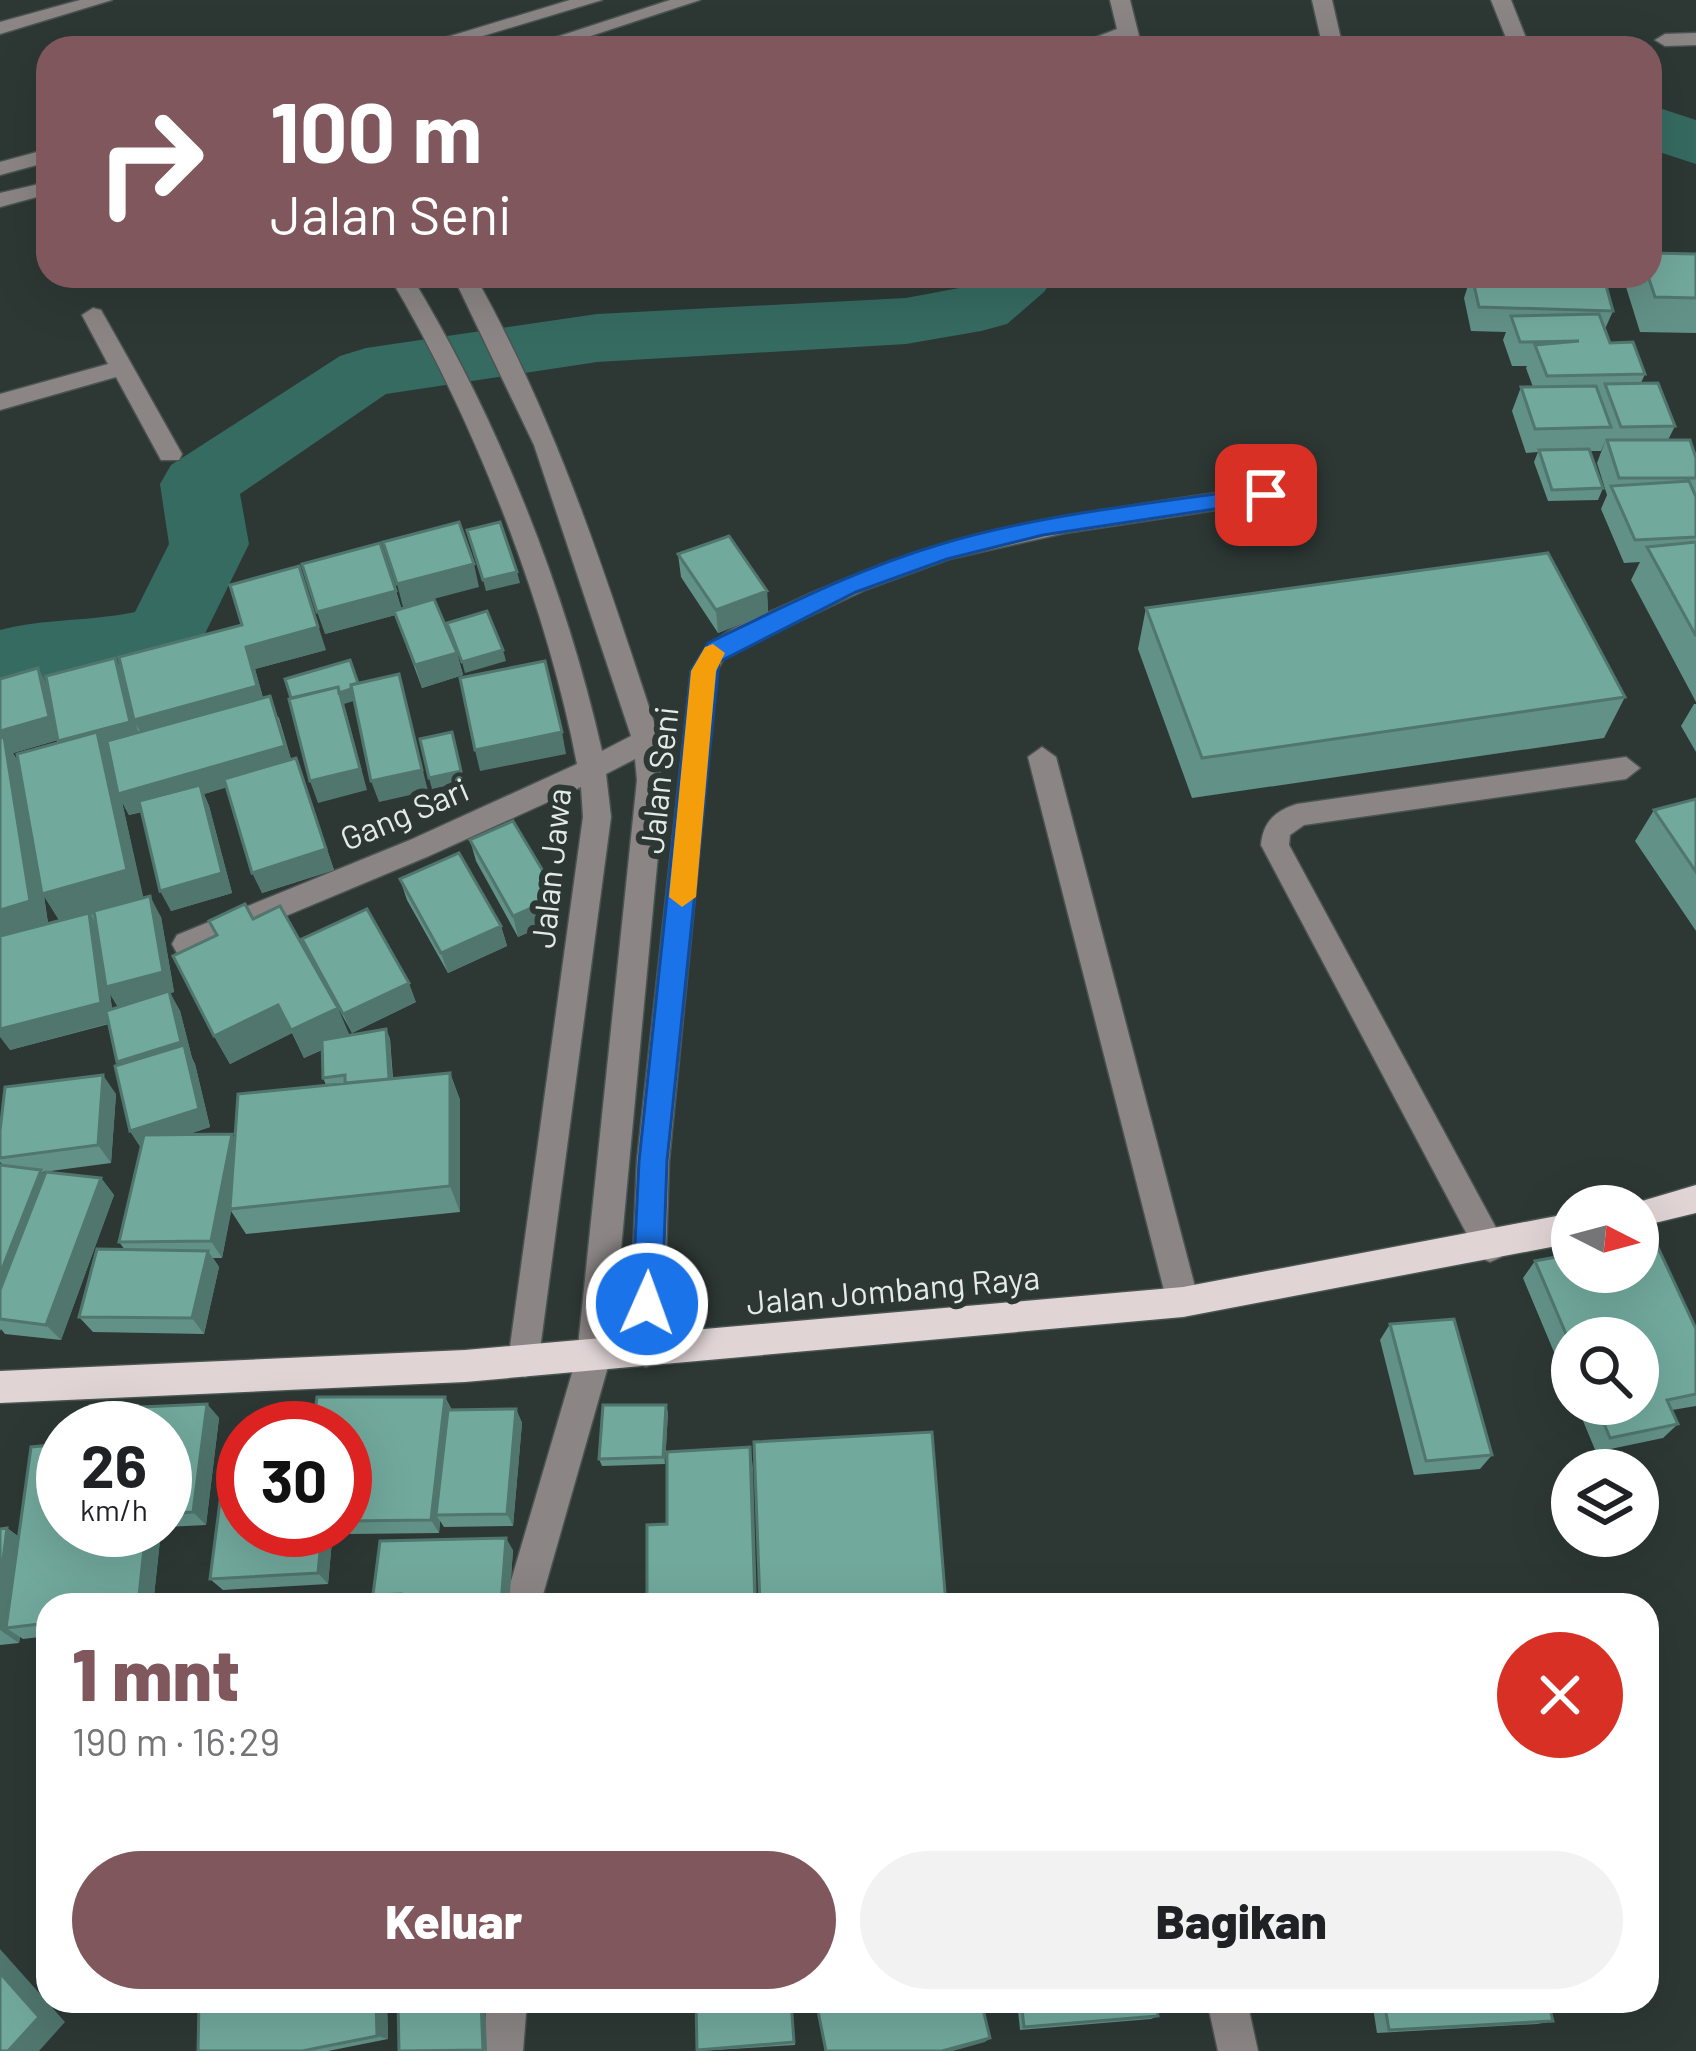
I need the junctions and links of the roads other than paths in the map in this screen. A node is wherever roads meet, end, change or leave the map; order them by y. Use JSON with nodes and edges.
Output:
{"nodes":[{"id":1,"x":102,"y":0,"type":"edge"},
{"id":2,"x":592,"y":0,"type":"edge"},
{"id":3,"x":691,"y":0,"type":"edge"},
{"id":4,"x":1120,"y":0,"type":"edge"},
{"id":5,"x":1322,"y":0,"type":"edge"},
{"id":6,"x":1501,"y":0,"type":"edge"},
{"id":7,"x":0,"y":28,"type":"edge"},
{"id":8,"x":464,"y":36,"type":"edge"},
{"id":9,"x":593,"y":36,"type":"edge"},
{"id":10,"x":1129,"y":36,"type":"edge"},
{"id":11,"x":1331,"y":36,"type":"edge"},
{"id":12,"x":1515,"y":36,"type":"edge"},
{"id":13,"x":1696,"y":39,"type":"edge"},
{"id":14,"x":1665,"y":40,"type":"dead end"},
{"id":15,"x":36,"y":158,"type":"edge"},
{"id":16,"x":0,"y":169,"type":"edge"},
{"id":17,"x":36,"y":191,"type":"edge"},
{"id":18,"x":0,"y":200,"type":"edge"},
{"id":19,"x":408,"y":288,"type":"edge"},
{"id":20,"x":471,"y":288,"type":"edge"},
{"id":21,"x":93,"y":315,"type":"dead end"},
{"id":22,"x":124,"y":367,"type":"junction"},
{"id":23,"x":524,"y":383,"type":"junction"},
{"id":24,"x":0,"y":402,"type":"edge"},
{"id":25,"x":472,"y":402,"type":"junction"},
{"id":26,"x":170,"y":454,"type":"dead end"},
{"id":27,"x":1266,"y":495,"type":"dead end"},
{"id":28,"x":646,"y":740,"type":"junction"},
{"id":29,"x":1042,"y":757,"type":"dead end"},
{"id":30,"x":596,"y":768,"type":"junction"},
{"id":31,"x":1626,"y":768,"type":"dead end"},
{"id":32,"x":187,"y":944,"type":"edge"},
{"id":33,"x":1696,"y":1199,"type":"edge"},
{"id":34,"x":1659,"y":1208,"type":"edge"},
{"id":35,"x":1551,"y":1233,"type":"edge"},
{"id":36,"x":1490,"y":1247,"type":"junction"},
{"id":37,"x":1183,"y":1302,"type":"junction"},
{"id":38,"x":646,"y":1352,"type":"junction"},
{"id":39,"x":594,"y":1356,"type":"junction"},
{"id":40,"x":525,"y":1361,"type":"junction"},
{"id":41,"x":0,"y":1387,"type":"edge"},
{"id":42,"x":525,"y":1593,"type":"edge"},
{"id":43,"x":506,"y":2013,"type":"edge"},
{"id":44,"x":1230,"y":2013,"type":"edge"},
{"id":45,"x":503,"y":2051,"type":"edge"},
{"id":46,"x":1238,"y":2051,"type":"edge"}],
"edges":[{"from":1,"to":7,"type":"street"},
{"from":2,"to":8,"type":"street"},
{"from":3,"to":9,"type":"street"},
{"from":4,"to":10,"type":"street"},
{"from":5,"to":11,"type":"street"},
{"from":6,"to":12,"type":"street"},
{"from":13,"to":14,"type":"street"},
{"from":15,"to":16,"type":"street"},
{"from":17,"to":18,"type":"street"},
{"from":19,"to":25,"type":"street","name":"Jalan Jawa"},
{"from":20,"to":23,"type":"street"},
{"from":21,"to":22,"type":"street"},
{"from":22,"to":24,"type":"street"},
{"from":22,"to":26,"type":"street"},
{"from":23,"to":25,"type":"street"},
{"from":23,"to":28,"type":"street"},
{"from":25,"to":30,"type":"street","name":"Jalan Jawa"},
{"from":27,"to":38,"type":"street","name":"Jalan Seni"},
{"from":28,"to":30,"type":"street","name":"Gang Sari"},
{"from":28,"to":39,"type":"street"},
{"from":29,"to":37,"type":"street"},
{"from":30,"to":32,"type":"street","name":"Gang Sari"},
{"from":30,"to":40,"type":"street","name":"Jalan Jawa"},
{"from":31,"to":36,"type":"street"},
{"from":33,"to":34,"type":"main road"},
{"from":35,"to":36,"type":"main road","name":"Jalan Jombang Raya"},
{"from":36,"to":37,"type":"main road","name":"Jalan Jombang Raya"},
{"from":37,"to":38,"type":"main road","name":"Jalan Jombang Raya"},
{"from":38,"to":39,"type":"main road","name":"Jalan Jombang Raya"},
{"from":39,"to":40,"type":"main road","name":"Jalan Jombang Raya"},
{"from":39,"to":42,"type":"street"},
{"from":40,"to":41,"type":"main road","name":"Jalan Jombang Raya"},
{"from":43,"to":45,"type":"street"},
{"from":44,"to":46,"type":"street"}]}
